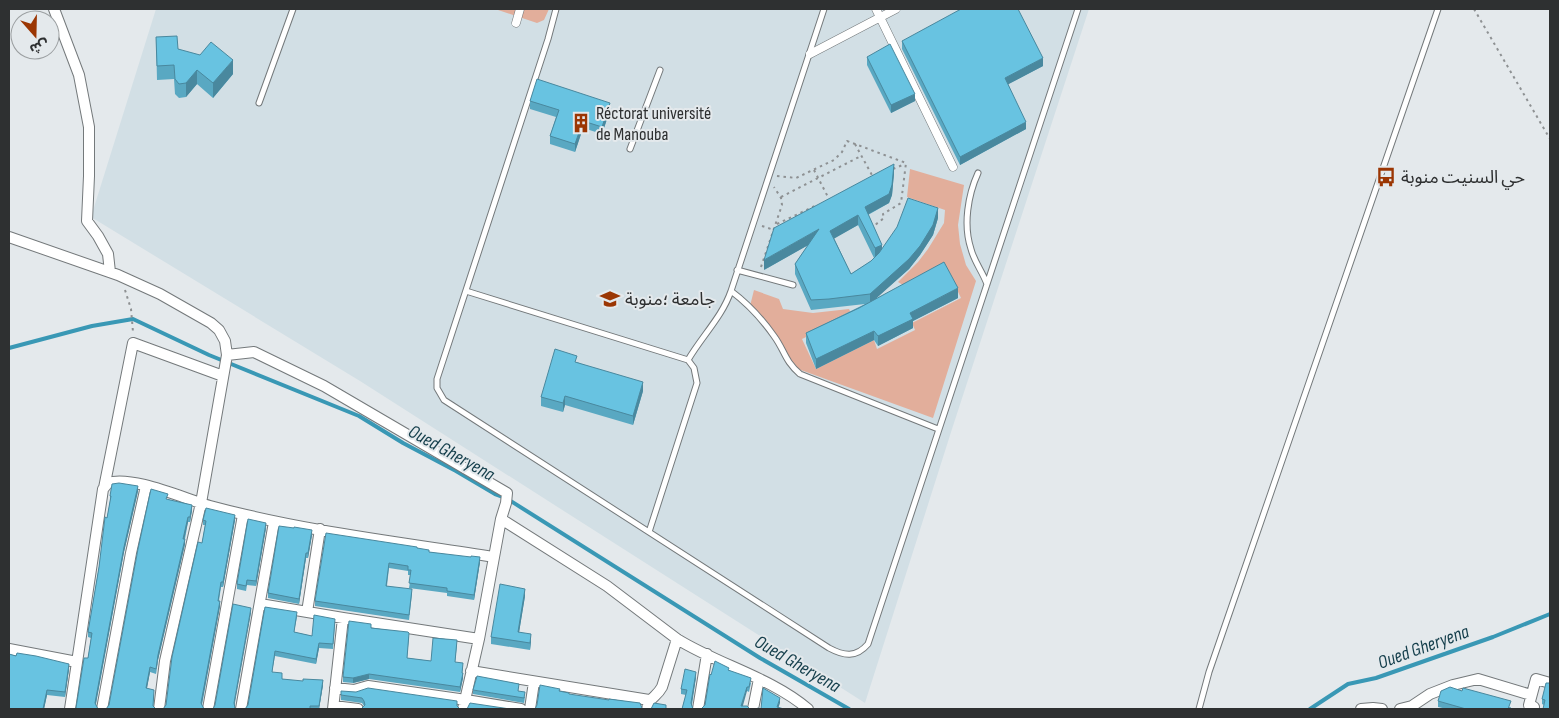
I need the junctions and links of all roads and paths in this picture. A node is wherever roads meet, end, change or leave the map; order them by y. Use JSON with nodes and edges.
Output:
{"nodes":[{"id":1,"x":54,"y":9,"type":"edge"},
{"id":2,"x":293,"y":9,"type":"edge"},
{"id":3,"x":520,"y":9,"type":"edge"},
{"id":4,"x":556,"y":9,"type":"edge"},
{"id":5,"x":824,"y":9,"type":"edge"},
{"id":6,"x":896,"y":9,"type":"edge"},
{"id":7,"x":1078,"y":9,"type":"edge"},
{"id":8,"x":1438,"y":9,"type":"edge"},
{"id":9,"x":1474,"y":9,"type":"edge"},
{"id":10,"x":878,"y":13,"type":"edge"},
{"id":11,"x":516,"y":23,"type":"dead end"},
{"id":12,"x":810,"y":54,"type":"junction"},
{"id":13,"x":660,"y":70,"type":"dead end"},
{"id":14,"x":259,"y":103,"type":"dead end"},
{"id":15,"x":1550,"y":139,"type":"edge"},
{"id":16,"x":855,"y":144,"type":"junction"},
{"id":17,"x":630,"y":149,"type":"dead end"},
{"id":18,"x":861,"y":156,"type":"junction"},
{"id":19,"x":906,"y":163,"type":"junction"},
{"id":20,"x":953,"y":167,"type":"dead end"},
{"id":21,"x":814,"y":170,"type":"junction"},
{"id":22,"x":890,"y":170,"type":"edge"},
{"id":23,"x":978,"y":173,"type":"dead end"},
{"id":24,"x":818,"y":178,"type":"junction"},
{"id":25,"x":873,"y":178,"type":"edge"},
{"id":26,"x":781,"y":198,"type":"junction"},
{"id":27,"x":829,"y":199,"type":"edge"},
{"id":28,"x":820,"y":204,"type":"edge"},
{"id":29,"x":775,"y":225,"type":"junction"},
{"id":30,"x":874,"y":225,"type":"edge"},
{"id":31,"x":9,"y":237,"type":"edge"},
{"id":32,"x":738,"y":270,"type":"junction"},
{"id":33,"x":110,"y":272,"type":"junction"},
{"id":34,"x":758,"y":275,"type":"junction"},
{"id":35,"x":121,"y":276,"type":"junction"},
{"id":36,"x":987,"y":284,"type":"junction"},
{"id":37,"x":793,"y":285,"type":"dead end"},
{"id":38,"x":731,"y":290,"type":"junction"},
{"id":39,"x":466,"y":291,"type":"junction"},
{"id":40,"x":134,"y":338,"type":"dead end"},
{"id":41,"x":227,"y":355,"type":"junction"},
{"id":42,"x":688,"y":360,"type":"junction"},
{"id":43,"x":224,"y":371,"type":"junction"},
{"id":44,"x":938,"y":429,"type":"junction"},
{"id":45,"x":146,"y":486,"type":"junction"},
{"id":46,"x":103,"y":489,"type":"junction"},
{"id":47,"x":201,"y":503,"type":"junction"},
{"id":48,"x":243,"y":514,"type":"junction"},
{"id":49,"x":501,"y":519,"type":"junction"},
{"id":50,"x":274,"y":522,"type":"junction"},
{"id":51,"x":320,"y":529,"type":"junction"},
{"id":52,"x":649,"y":532,"type":"junction"},
{"id":53,"x":494,"y":557,"type":"junction"},
{"id":54,"x":260,"y":604,"type":"junction"},
{"id":55,"x":307,"y":612,"type":"junction"},
{"id":56,"x":343,"y":618,"type":"junction"},
{"id":57,"x":479,"y":639,"type":"junction"},
{"id":58,"x":677,"y":639,"type":"junction"},
{"id":59,"x":9,"y":649,"type":"edge"},
{"id":60,"x":707,"y":654,"type":"junction"},
{"id":61,"x":77,"y":662,"type":"junction"},
{"id":62,"x":471,"y":672,"type":"junction"},
{"id":63,"x":759,"y":679,"type":"junction"},
{"id":64,"x":534,"y":682,"type":"junction"},
{"id":65,"x":1550,"y":683,"type":"edge"},
{"id":66,"x":335,"y":688,"type":"junction"},
{"id":67,"x":1531,"y":695,"type":"junction"},
{"id":68,"x":464,"y":704,"type":"edge"},
{"id":69,"x":648,"y":705,"type":"edge"},
{"id":70,"x":333,"y":707,"type":"edge"},
{"id":71,"x":70,"y":709,"type":"edge"},
{"id":72,"x":102,"y":709,"type":"edge"},
{"id":73,"x":158,"y":709,"type":"edge"},
{"id":74,"x":208,"y":709,"type":"edge"},
{"id":75,"x":241,"y":709,"type":"edge"},
{"id":76,"x":358,"y":709,"type":"edge"},
{"id":77,"x":521,"y":709,"type":"edge"},
{"id":78,"x":530,"y":709,"type":"edge"},
{"id":79,"x":698,"y":709,"type":"edge"},
{"id":80,"x":753,"y":709,"type":"edge"},
{"id":81,"x":808,"y":709,"type":"edge"},
{"id":82,"x":1199,"y":709,"type":"edge"},
{"id":83,"x":1361,"y":709,"type":"edge"},
{"id":84,"x":1382,"y":709,"type":"edge"},
{"id":85,"x":1400,"y":709,"type":"edge"},
{"id":86,"x":1533,"y":709,"type":"edge"}],
"edges":[{"from":1,"to":33,"type":"street"},
{"from":2,"to":14,"type":"lane"},
{"from":3,"to":11,"type":"street"},
{"from":4,"to":39,"type":"lane"},
{"from":5,"to":12,"type":"lane"},
{"from":6,"to":10,"type":"street"},
{"from":7,"to":36,"type":"lane"},
{"from":8,"to":82,"type":"lane"},
{"from":9,"to":15,"type":"path"},
{"from":10,"to":12,"type":"street"},
{"from":10,"to":20,"type":"street"},
{"from":12,"to":32,"type":"lane"},
{"from":13,"to":17,"type":"lane"},
{"from":16,"to":18,"type":"path"},
{"from":16,"to":19,"type":"path"},
{"from":16,"to":21,"type":"path"},
{"from":18,"to":24,"type":"path"},
{"from":18,"to":25,"type":"path"},
{"from":19,"to":22,"type":"path"},
{"from":19,"to":30,"type":"path"},
{"from":21,"to":24,"type":"path"},
{"from":21,"to":26,"type":"path"},
{"from":23,"to":36,"type":"lane"},
{"from":24,"to":26,"type":"path"},
{"from":24,"to":27,"type":"path"},
{"from":26,"to":29,"type":"path"},
{"from":28,"to":29,"type":"path"},
{"from":29,"to":34,"type":"path"},
{"from":31,"to":33,"type":"street"},
{"from":32,"to":34,"type":"lane"},
{"from":32,"to":38,"type":"lane"},
{"from":33,"to":35,"type":"street"},
{"from":34,"to":37,"type":"lane"},
{"from":35,"to":40,"type":"path"},
{"from":35,"to":41,"type":"street"},
{"from":36,"to":44,"type":"lane"},
{"from":38,"to":42,"type":"lane"},
{"from":38,"to":44,"type":"lane"},
{"from":39,"to":42,"type":"lane"},
{"from":39,"to":52,"type":"lane"},
{"from":41,"to":43,"type":"street"},
{"from":41,"to":49,"type":"street"},
{"from":42,"to":52,"type":"lane"},
{"from":43,"to":46,"type":"street"},
{"from":43,"to":47,"type":"street"},
{"from":44,"to":52,"type":"lane"},
{"from":45,"to":46,"type":"street"},
{"from":45,"to":47,"type":"street"},
{"from":45,"to":72,"type":"street"},
{"from":46,"to":61,"type":"street"},
{"from":47,"to":48,"type":"street"},
{"from":47,"to":73,"type":"street"},
{"from":48,"to":50,"type":"street"},
{"from":48,"to":74,"type":"street"},
{"from":49,"to":53,"type":"street"},
{"from":49,"to":58,"type":"street"},
{"from":50,"to":51,"type":"street"},
{"from":50,"to":54,"type":"street"},
{"from":51,"to":53,"type":"street"},
{"from":51,"to":55,"type":"street"},
{"from":53,"to":57,"type":"street"},
{"from":54,"to":55,"type":"street"},
{"from":54,"to":75,"type":"street"},
{"from":55,"to":56,"type":"street"},
{"from":56,"to":57,"type":"street"},
{"from":56,"to":66,"type":"street"},
{"from":57,"to":62,"type":"street"},
{"from":58,"to":60,"type":"street"},
{"from":58,"to":69,"type":"street"},
{"from":59,"to":61,"type":"street"},
{"from":60,"to":63,"type":"street"},
{"from":60,"to":79,"type":"street"},
{"from":61,"to":71,"type":"street"},
{"from":62,"to":64,"type":"street"},
{"from":62,"to":68,"type":"street"},
{"from":63,"to":80,"type":"street"},
{"from":63,"to":81,"type":"street"},
{"from":64,"to":69,"type":"street"},
{"from":64,"to":78,"type":"street"},
{"from":65,"to":67,"type":"street"},
{"from":66,"to":68,"type":"street"},
{"from":66,"to":70,"type":"street"},
{"from":67,"to":85,"type":"street"},
{"from":67,"to":86,"type":"street"},
{"from":68,"to":77,"type":"street"},
{"from":70,"to":76,"type":"street"},
{"from":83,"to":84,"type":"street"}]}
